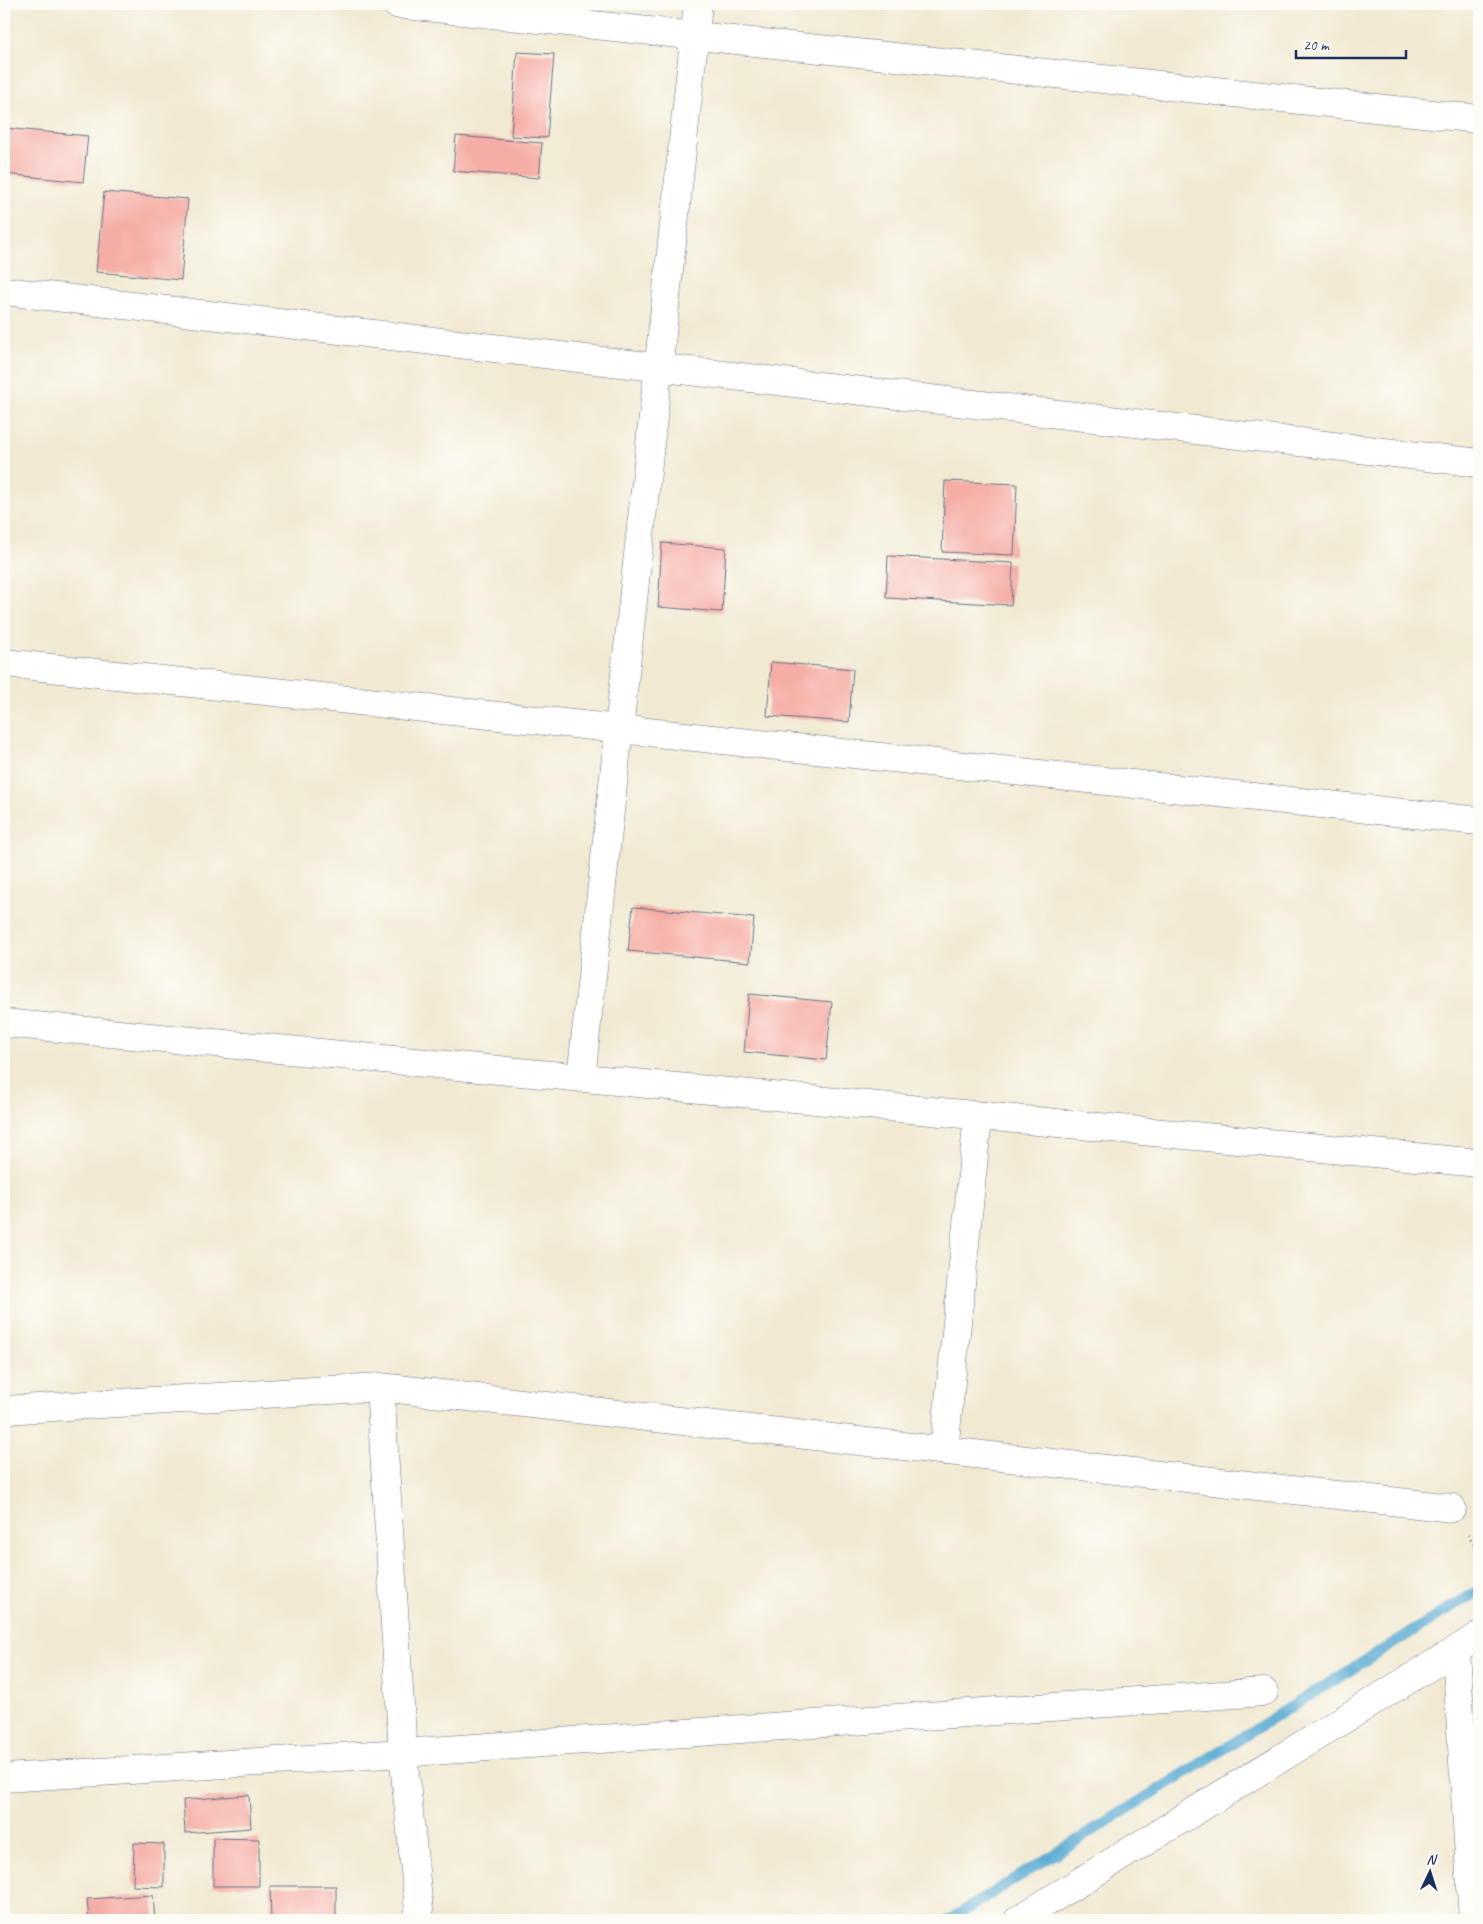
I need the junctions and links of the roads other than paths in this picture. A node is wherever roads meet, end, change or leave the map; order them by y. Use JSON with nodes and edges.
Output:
{"nodes":[{"id":1,"x":396,"y":4,"type":"edge"},
{"id":2,"x":698,"y":4,"type":"edge"},
{"id":3,"x":694,"y":35,"type":"junction"},
{"id":4,"x":1479,"y":119,"type":"edge"},
{"id":5,"x":4,"y":291,"type":"edge"},
{"id":6,"x":658,"y":367,"type":"junction"},
{"id":7,"x":1479,"y":463,"type":"edge"},
{"id":8,"x":4,"y":663,"type":"edge"},
{"id":9,"x":619,"y":729,"type":"junction"},
{"id":10,"x":1479,"y":821,"type":"edge"},
{"id":11,"x":4,"y":1023,"type":"edge"},
{"id":12,"x":581,"y":1078,"type":"junction"},
{"id":13,"x":978,"y":1116,"type":"junction"},
{"id":14,"x":1479,"y":1163,"type":"edge"},
{"id":15,"x":380,"y":1387,"type":"junction"},
{"id":16,"x":4,"y":1410,"type":"edge"},
{"id":17,"x":944,"y":1451,"type":"junction"},
{"id":18,"x":1452,"y":1508,"type":"dead end"},
{"id":19,"x":1479,"y":1636,"type":"edge"},
{"id":20,"x":1456,"y":1651,"type":"junction"},
{"id":21,"x":1264,"y":1692,"type":"dead end"},
{"id":22,"x":1470,"y":1724,"type":"edge"},
{"id":23,"x":403,"y":1753,"type":"junction"},
{"id":24,"x":4,"y":1778,"type":"edge"},
{"id":25,"x":420,"y":1920,"type":"edge"},
{"id":26,"x":1018,"y":1920,"type":"edge"},
{"id":27,"x":1473,"y":1920,"type":"edge"}],
"edges":[{"from":1,"to":3,"type":"street"},
{"from":2,"to":3,"type":"street"},
{"from":3,"to":4,"type":"street"},
{"from":3,"to":6,"type":"street"},
{"from":5,"to":6,"type":"street"},
{"from":6,"to":7,"type":"street"},
{"from":6,"to":9,"type":"street"},
{"from":8,"to":9,"type":"street"},
{"from":9,"to":10,"type":"street"},
{"from":9,"to":12,"type":"street"},
{"from":11,"to":12,"type":"street"},
{"from":12,"to":13,"type":"street"},
{"from":13,"to":14,"type":"street"},
{"from":13,"to":17,"type":"street"},
{"from":15,"to":16,"type":"street"},
{"from":15,"to":17,"type":"street"},
{"from":15,"to":23,"type":"street"},
{"from":17,"to":18,"type":"street"},
{"from":19,"to":20,"type":"street"},
{"from":20,"to":22,"type":"street"},
{"from":20,"to":26,"type":"street"},
{"from":21,"to":23,"type":"street"},
{"from":22,"to":27,"type":"street"},
{"from":23,"to":24,"type":"street"},
{"from":23,"to":25,"type":"street"}]}
